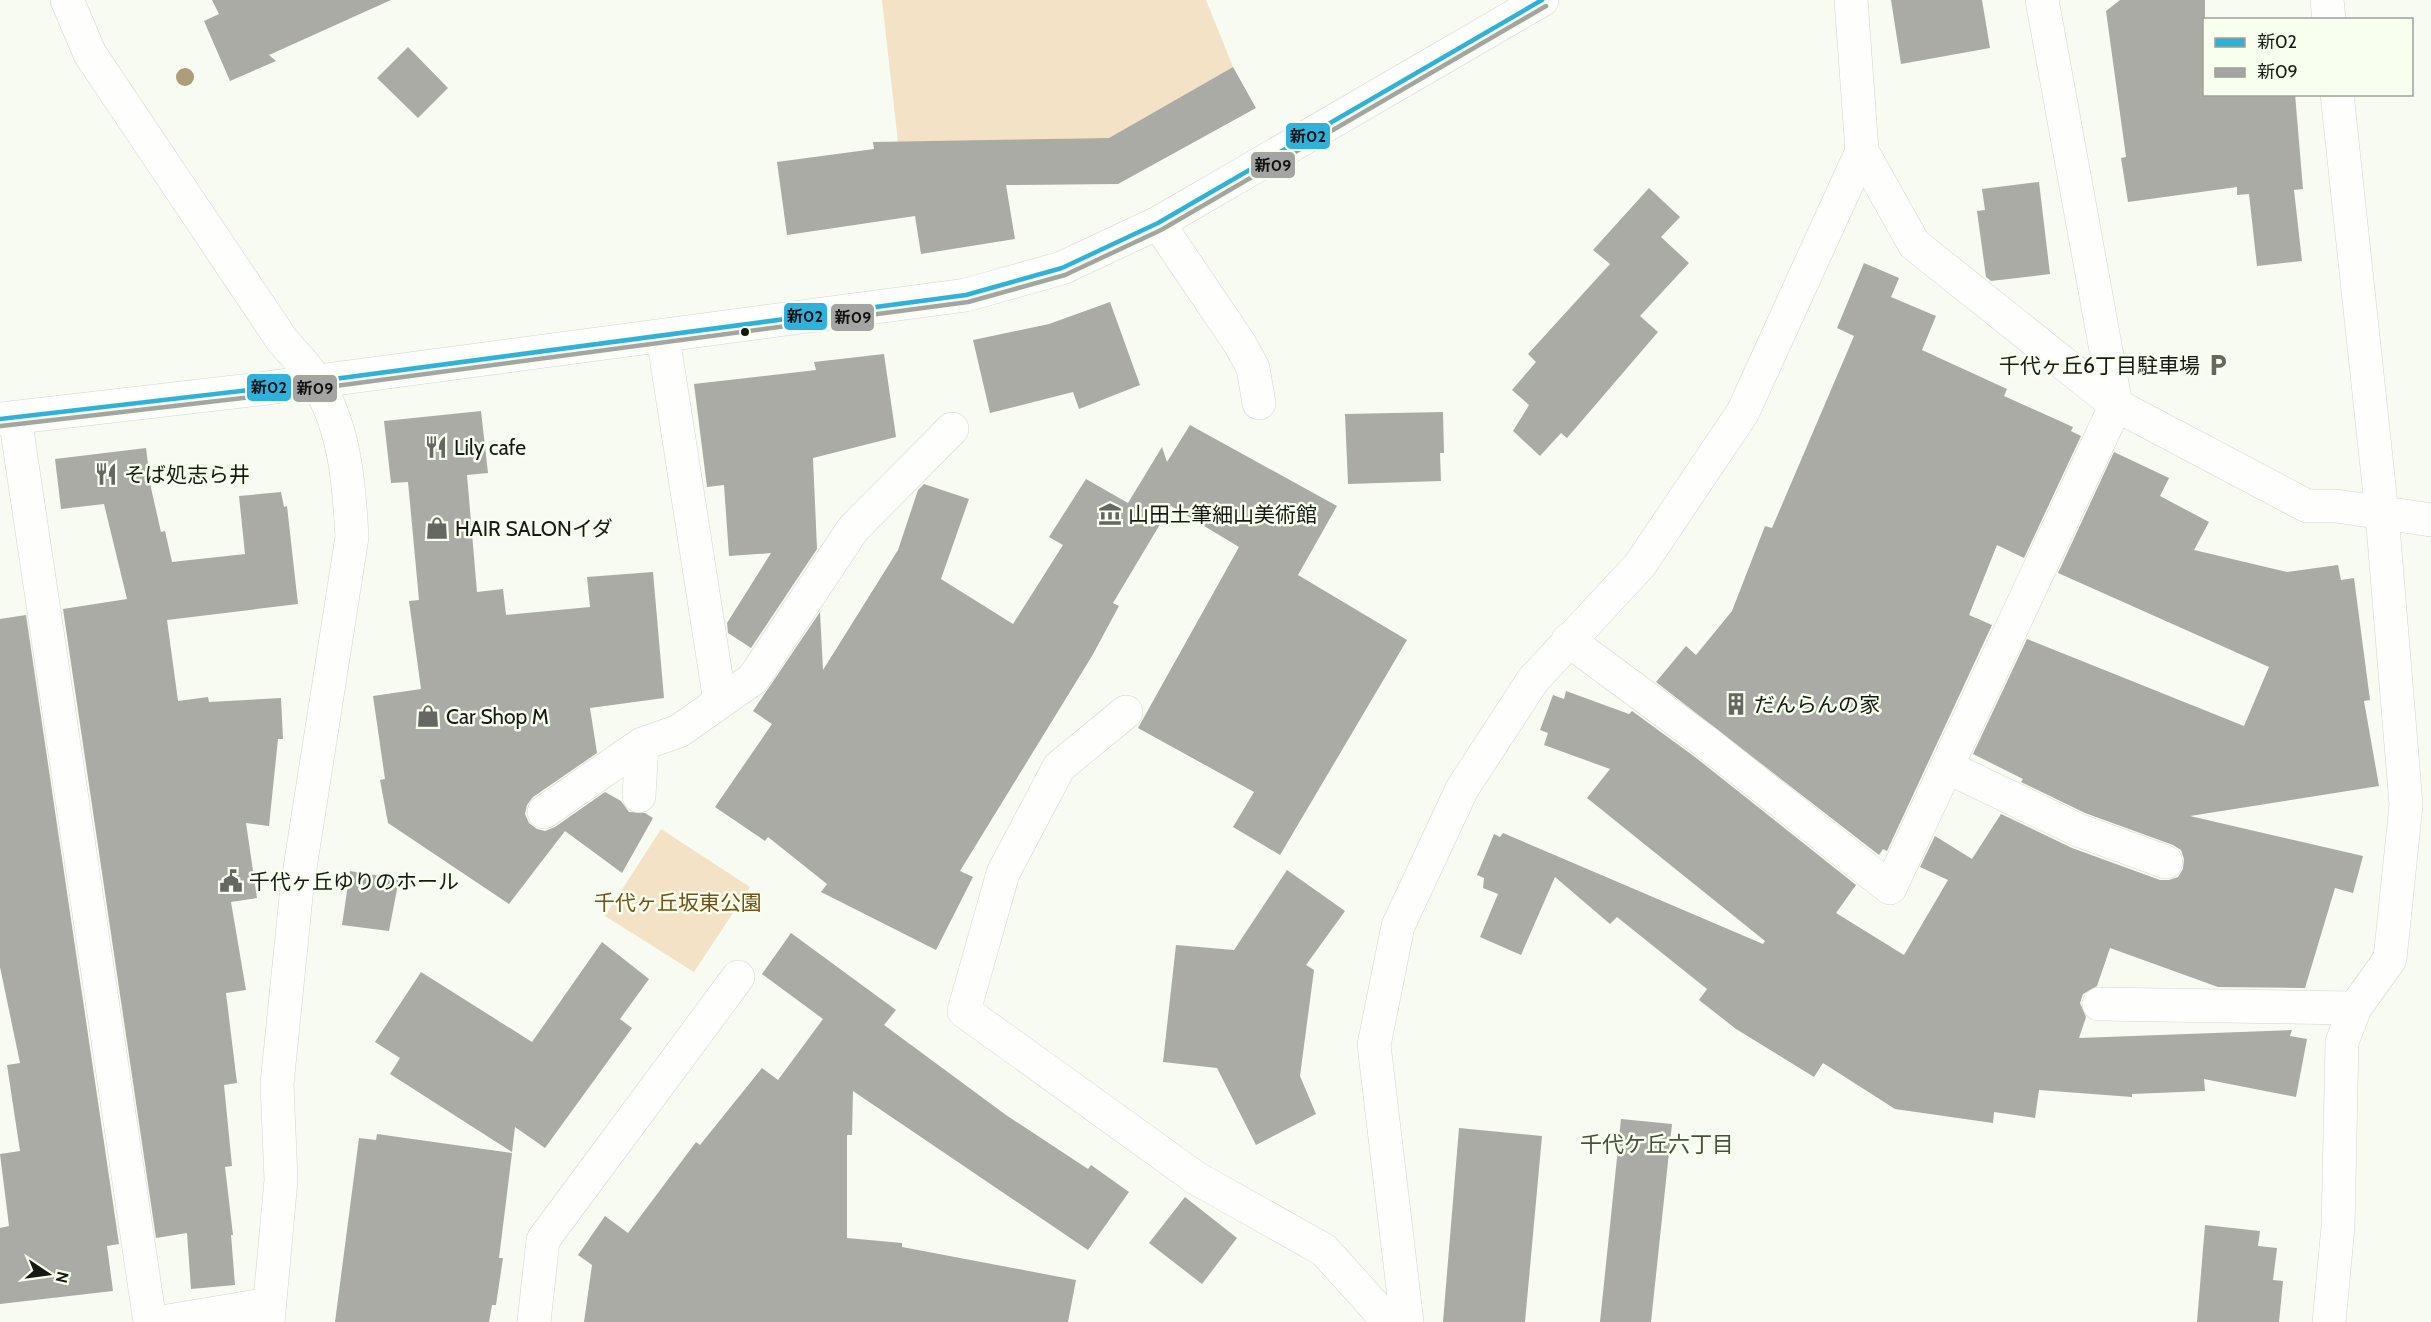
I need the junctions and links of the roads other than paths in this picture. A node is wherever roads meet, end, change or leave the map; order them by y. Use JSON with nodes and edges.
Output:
{"nodes":[{"id":1,"x":67,"y":0,"type":"edge"},
{"id":2,"x":1542,"y":0,"type":"edge"},
{"id":3,"x":1851,"y":0,"type":"edge"},
{"id":4,"x":2042,"y":0,"type":"edge"},
{"id":5,"x":2327,"y":0,"type":"edge"},
{"id":6,"x":2330,"y":18,"type":"edge"},
{"id":7,"x":2337,"y":96,"type":"edge"},
{"id":8,"x":1862,"y":151,"type":"junction"},
{"id":9,"x":1158,"y":223,"type":"junction"},
{"id":10,"x":663,"y":337,"type":"junction"},
{"id":11,"x":315,"y":380,"type":"junction"},
{"id":12,"x":1259,"y":403,"type":"dead end"},
{"id":13,"x":2116,"y":405,"type":"junction"},
{"id":14,"x":8,"y":418,"type":"edge"},
{"id":15,"x":952,"y":429,"type":"dead end"},
{"id":16,"x":2382,"y":514,"type":"junction"},
{"id":17,"x":2431,"y":520,"type":"edge"},
{"id":18,"x":1568,"y":640,"type":"junction"},
{"id":19,"x":720,"y":702,"type":"junction"},
{"id":20,"x":1126,"y":712,"type":"dead end"},
{"id":21,"x":642,"y":744,"type":"junction"},
{"id":22,"x":1947,"y":767,"type":"junction"},
{"id":23,"x":639,"y":796,"type":"dead end"},
{"id":24,"x":544,"y":812,"type":"dead end"},
{"id":25,"x":2166,"y":862,"type":"dead end"},
{"id":26,"x":738,"y":977,"type":"dead end"},
{"id":27,"x":2099,"y":1004,"type":"dead end"},
{"id":28,"x":2355,"y":1008,"type":"junction"},
{"id":29,"x":268,"y":1313,"type":"edge"},
{"id":30,"x":150,"y":1322,"type":"edge"},
{"id":31,"x":162,"y":1322,"type":"edge"},
{"id":32,"x":534,"y":1322,"type":"edge"},
{"id":33,"x":1389,"y":1322,"type":"edge"},
{"id":34,"x":1407,"y":1322,"type":"edge"},
{"id":35,"x":2329,"y":1322,"type":"edge"}],
"edges":[{"from":1,"to":11,"type":"street"},
{"from":2,"to":9,"type":"street"},
{"from":3,"to":8,"type":"street"},
{"from":4,"to":13,"type":"street"},
{"from":5,"to":6,"type":"street"},
{"from":7,"to":16,"type":"street"},
{"from":8,"to":13,"type":"street"},
{"from":8,"to":18,"type":"street"},
{"from":9,"to":10,"type":"street"},
{"from":9,"to":12,"type":"street"},
{"from":10,"to":11,"type":"street"},
{"from":10,"to":19,"type":"street"},
{"from":11,"to":14,"type":"street"},
{"from":11,"to":29,"type":"street"},
{"from":13,"to":16,"type":"street"},
{"from":13,"to":22,"type":"street"},
{"from":14,"to":30,"type":"street"},
{"from":15,"to":19,"type":"street"},
{"from":16,"to":17,"type":"street"},
{"from":16,"to":28,"type":"street"},
{"from":18,"to":22,"type":"street"},
{"from":18,"to":34,"type":"street"},
{"from":19,"to":21,"type":"street"},
{"from":20,"to":33,"type":"street"},
{"from":21,"to":23,"type":"street"},
{"from":21,"to":24,"type":"street"},
{"from":22,"to":25,"type":"street"},
{"from":26,"to":32,"type":"street"},
{"from":27,"to":28,"type":"street"},
{"from":28,"to":35,"type":"street"},
{"from":29,"to":31,"type":"street"}]}
